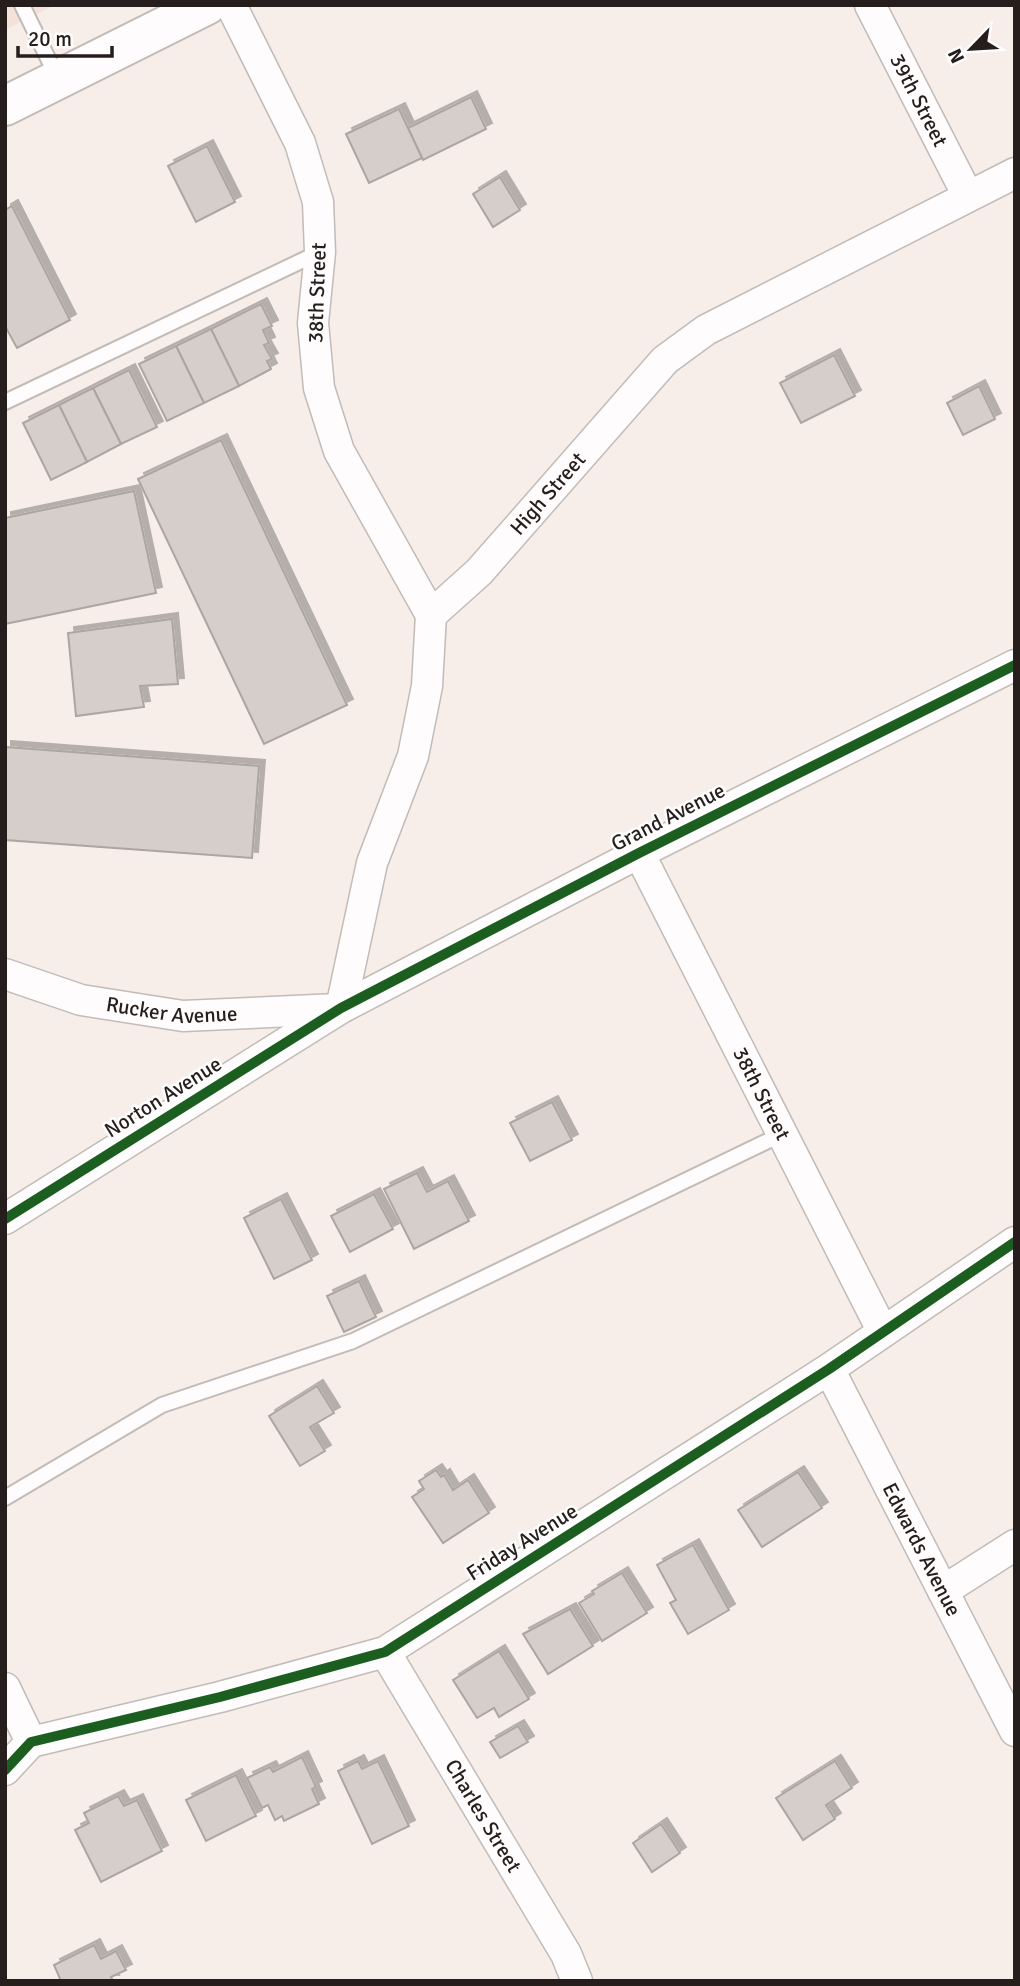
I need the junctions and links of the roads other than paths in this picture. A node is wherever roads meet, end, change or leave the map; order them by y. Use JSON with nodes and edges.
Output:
{"nodes":[{"id":1,"x":22,"y":5,"type":"edge"},
{"id":2,"x":207,"y":5,"type":"edge"},
{"id":3,"x":230,"y":5,"type":"edge"},
{"id":4,"x":870,"y":5,"type":"edge"},
{"id":5,"x":58,"y":79,"type":"junction"},
{"id":6,"x":5,"y":106,"type":"edge"},
{"id":7,"x":1015,"y":173,"type":"edge"},
{"id":8,"x":968,"y":196,"type":"junction"},
{"id":9,"x":320,"y":252,"type":"junction"},
{"id":10,"x":5,"y":402,"type":"edge"},
{"id":11,"x":431,"y":615,"type":"junction"},
{"id":12,"x":1015,"y":665,"type":"edge"},
{"id":13,"x":639,"y":853,"type":"junction"},
{"id":14,"x":5,"y":974,"type":"edge"},
{"id":15,"x":341,"y":1008,"type":"junction"},
{"id":16,"x":782,"y":1134,"type":"junction"},
{"id":17,"x":5,"y":1219,"type":"edge"},
{"id":18,"x":1015,"y":1242,"type":"edge"},
{"id":19,"x":883,"y":1332,"type":"junction"},
{"id":20,"x":830,"y":1369,"type":"junction"},
{"id":21,"x":5,"y":1499,"type":"edge"},
{"id":22,"x":1015,"y":1545,"type":"edge"},
{"id":23,"x":943,"y":1591,"type":"junction"},
{"id":24,"x":385,"y":1651,"type":"junction"},
{"id":25,"x":5,"y":1688,"type":"edge"},
{"id":26,"x":1015,"y":1731,"type":"edge"},
{"id":27,"x":31,"y":1742,"type":"junction"},
{"id":28,"x":5,"y":1770,"type":"edge"},
{"id":29,"x":576,"y":1981,"type":"edge"}],
"edges":[{"from":1,"to":5,"type":"lane"},
{"from":2,"to":5,"type":"main road"},
{"from":3,"to":9,"type":"street","name":"38th Street"},
{"from":4,"to":8,"type":"street","name":"39th Street"},
{"from":5,"to":6,"type":"main road"},
{"from":7,"to":8,"type":"street","name":"High Street"},
{"from":8,"to":11,"type":"street","name":"High Street"},
{"from":9,"to":10,"type":"lane"},
{"from":9,"to":11,"type":"street","name":"38th Street"},
{"from":11,"to":15,"type":"street"},
{"from":12,"to":13,"type":"street","name":"Grand Avenue"},
{"from":13,"to":15,"type":"street","name":"Grand Avenue"},
{"from":13,"to":16,"type":"street","name":"38th Street"},
{"from":14,"to":15,"type":"street","name":"Rucker Avenue"},
{"from":15,"to":17,"type":"street","name":"Norton Avenue"},
{"from":16,"to":19,"type":"street","name":"38th Street"},
{"from":16,"to":21,"type":"lane"},
{"from":18,"to":19,"type":"street","name":"Friday Avenue"},
{"from":19,"to":20,"type":"street","name":"Friday Avenue"},
{"from":20,"to":23,"type":"street","name":"Edwards Avenue"},
{"from":20,"to":24,"type":"street","name":"Friday Avenue"},
{"from":22,"to":23,"type":"street"},
{"from":23,"to":26,"type":"street","name":"Edwards Avenue"},
{"from":24,"to":27,"type":"street","name":"Friday Avenue"},
{"from":24,"to":29,"type":"street","name":"Charles Street"},
{"from":25,"to":27,"type":"street"},
{"from":27,"to":28,"type":"street"}]}
